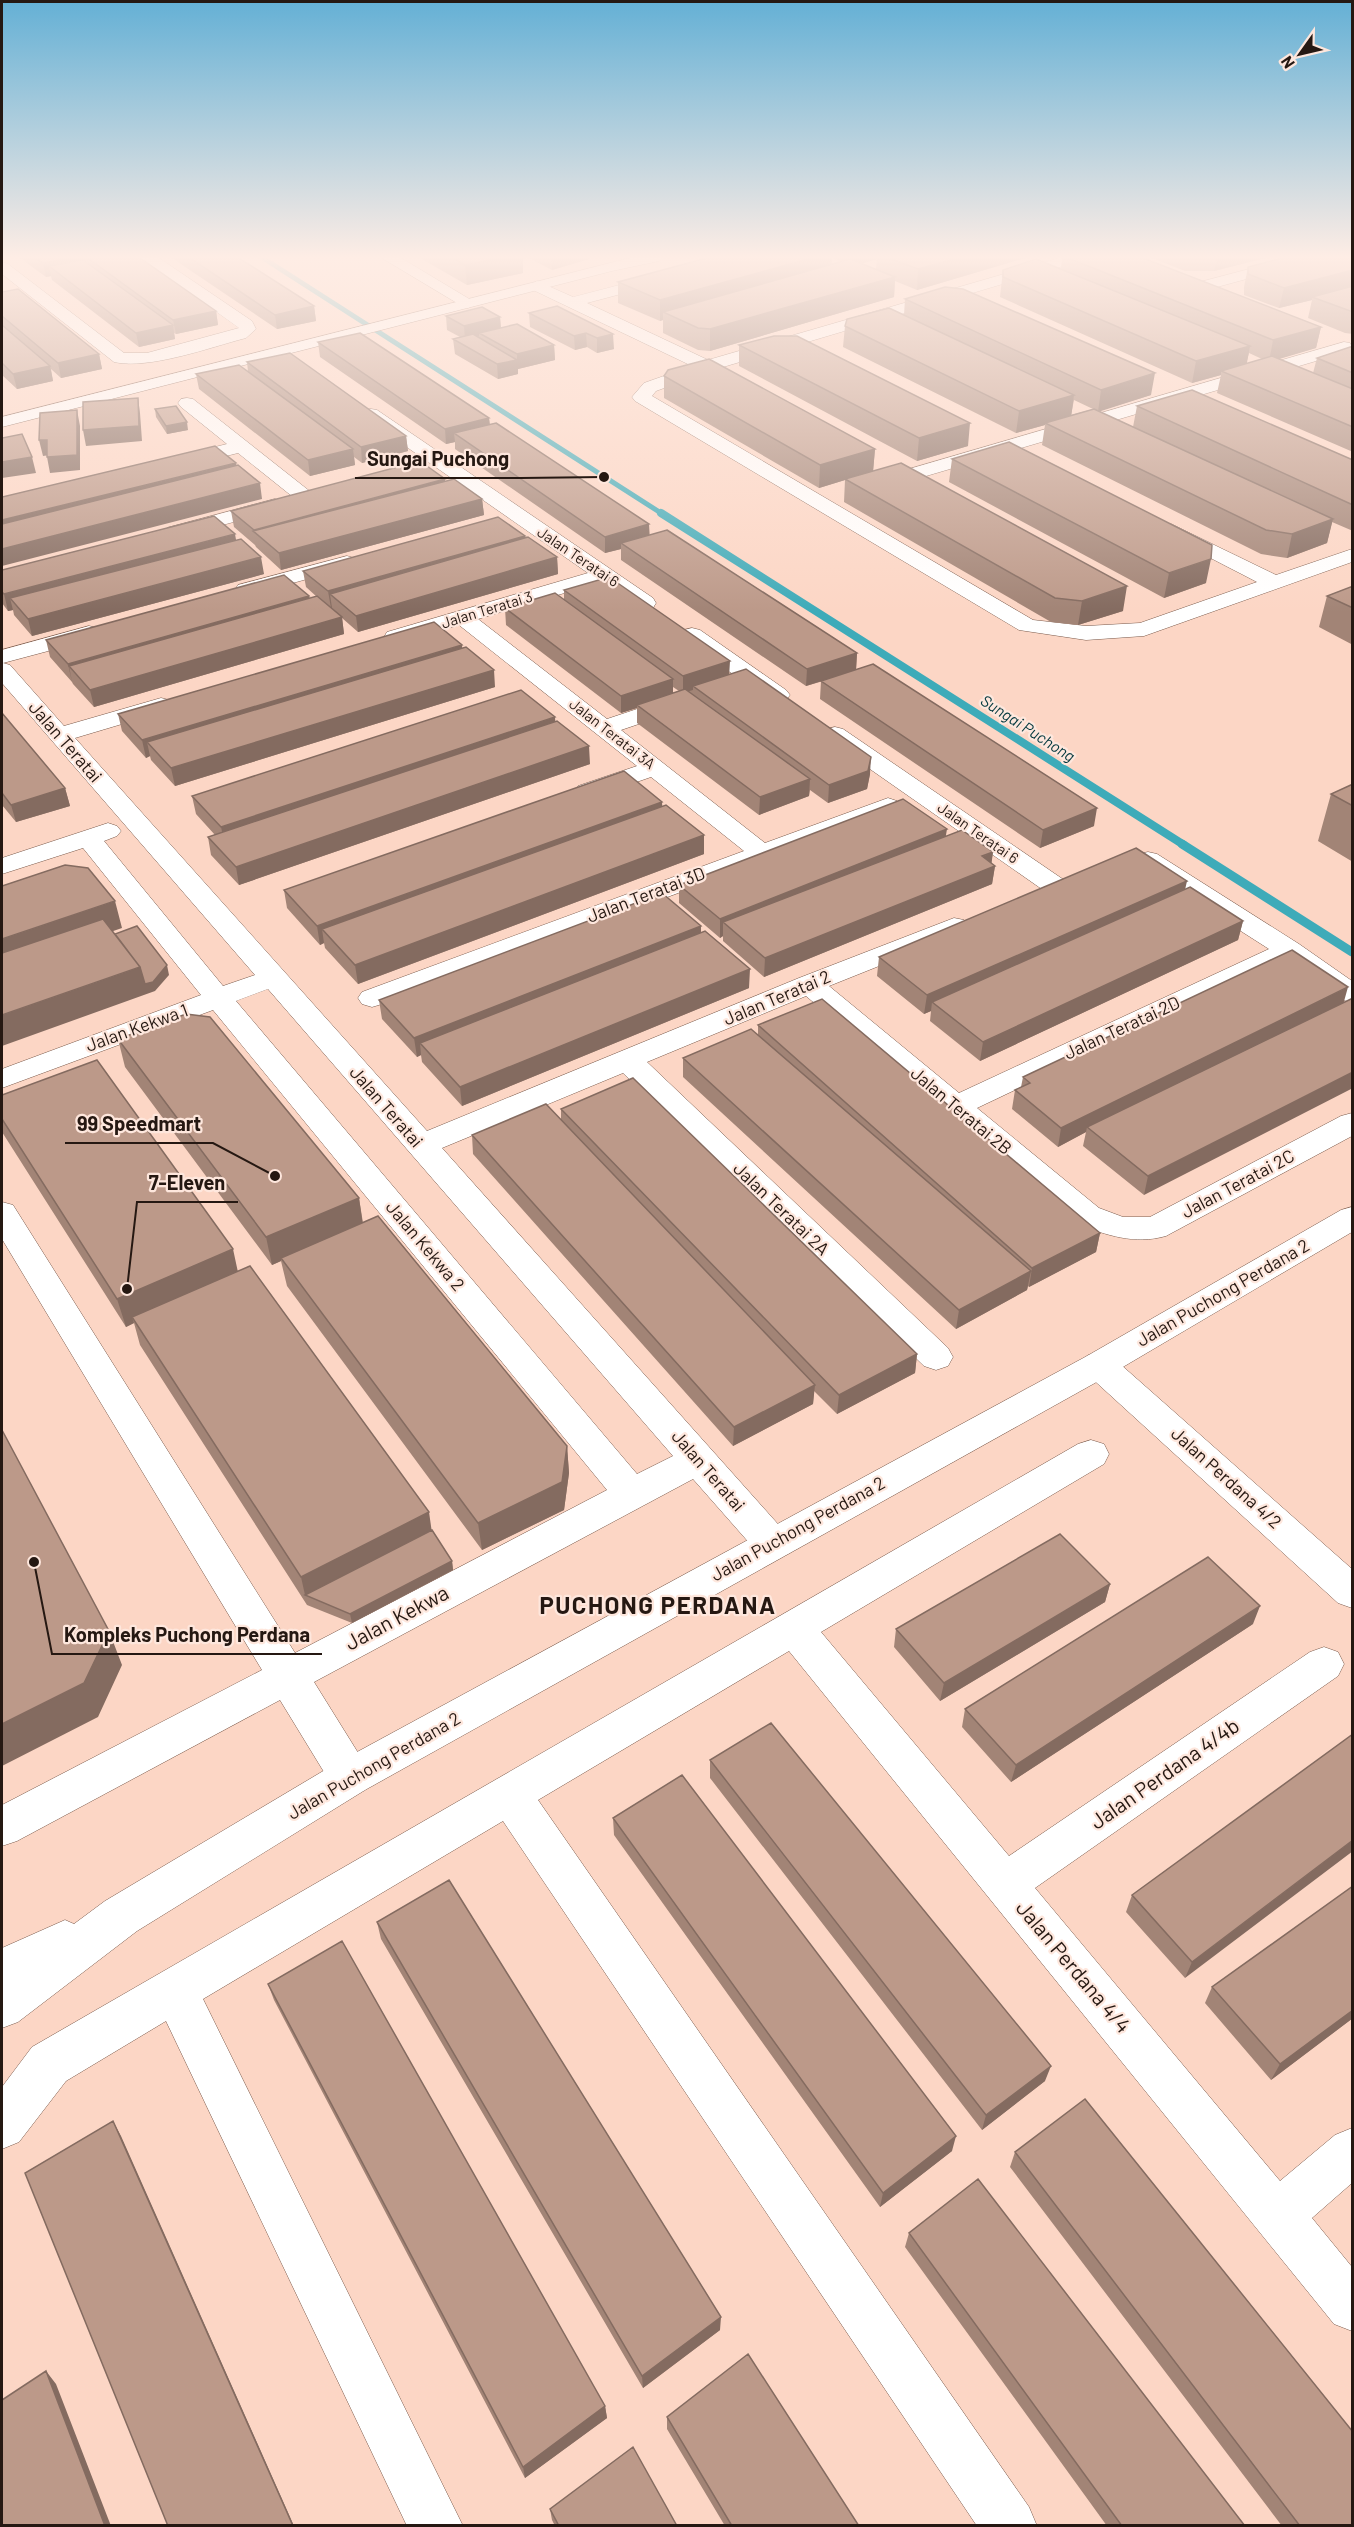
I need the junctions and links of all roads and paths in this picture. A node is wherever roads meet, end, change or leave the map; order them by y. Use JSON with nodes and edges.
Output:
{"nodes":[{"id":1,"x":177,"y":376,"type":"edge"},
{"id":2,"x":680,"y":376,"type":"edge"},
{"id":3,"x":1247,"y":376,"type":"edge"},
{"id":4,"x":1160,"y":385,"type":"dead end"},
{"id":5,"x":1182,"y":394,"type":"junction"},
{"id":6,"x":187,"y":403,"type":"dead end"},
{"id":7,"x":356,"y":404,"type":"edge"},
{"id":8,"x":1203,"y":404,"type":"edge"},
{"id":9,"x":2,"y":422,"type":"edge"},
{"id":10,"x":985,"y":435,"type":"dead end"},
{"id":11,"x":241,"y":446,"type":"junction"},
{"id":12,"x":1006,"y":446,"type":"junction"},
{"id":13,"x":1026,"y":457,"type":"edge"},
{"id":14,"x":440,"y":463,"type":"junction"},
{"id":15,"x":161,"y":466,"type":"edge"},
{"id":16,"x":417,"y":468,"type":"edge"},
{"id":17,"x":860,"y":489,"type":"edge"},
{"id":18,"x":328,"y":492,"type":"edge"},
{"id":19,"x":839,"y":495,"type":"dead end"},
{"id":20,"x":305,"y":497,"type":"junction"},
{"id":21,"x":819,"y":501,"type":"junction"},
{"id":22,"x":517,"y":515,"type":"junction"},
{"id":23,"x":1150,"y":519,"type":"edge"},
{"id":24,"x":494,"y":522,"type":"edge"},
{"id":25,"x":150,"y":538,"type":"edge"},
{"id":26,"x":1353,"y":555,"type":"edge"},
{"id":27,"x":368,"y":556,"type":"edge"},
{"id":28,"x":604,"y":575,"type":"junction"},
{"id":29,"x":1274,"y":582,"type":"junction"},
{"id":30,"x":231,"y":594,"type":"edge"},
{"id":31,"x":660,"y":613,"type":"edge"},
{"id":32,"x":462,"y":617,"type":"junction"},
{"id":33,"x":679,"y":626,"type":"edge"},
{"id":34,"x":105,"y":629,"type":"edge"},
{"id":35,"x":373,"y":644,"type":"edge"},
{"id":36,"x":2,"y":657,"type":"edge"},
{"id":37,"x":2,"y":670,"type":"edge"},
{"id":38,"x":700,"y":696,"type":"edge"},
{"id":39,"x":182,"y":699,"type":"edge"},
{"id":40,"x":799,"y":709,"type":"edge"},
{"id":41,"x":818,"y":722,"type":"edge"},
{"id":42,"x":603,"y":728,"type":"junction"},
{"id":43,"x":59,"y":735,"type":"junction"},
{"id":44,"x":655,"y":768,"type":"junction"},
{"id":45,"x":921,"y":794,"type":"junction"},
{"id":46,"x":564,"y":799,"type":"edge"},
{"id":47,"x":135,"y":822,"type":"junction"},
{"id":48,"x":88,"y":838,"type":"junction"},
{"id":49,"x":761,"y":852,"type":"junction"},
{"id":50,"x":1131,"y":858,"type":"edge"},
{"id":51,"x":2,"y":866,"type":"edge"},
{"id":52,"x":1023,"y":899,"type":"edge"},
{"id":53,"x":980,"y":916,"type":"edge"},
{"id":54,"x":1289,"y":950,"type":"junction"},
{"id":55,"x":272,"y":978,"type":"junction"},
{"id":56,"x":809,"y":984,"type":"junction"},
{"id":57,"x":1353,"y":994,"type":"edge"},
{"id":58,"x":218,"y":998,"type":"junction"},
{"id":59,"x":372,"y":998,"type":"dead end"},
{"id":60,"x":627,"y":1060,"type":"junction"},
{"id":61,"x":2,"y":1079,"type":"edge"},
{"id":62,"x":956,"y":1106,"type":"junction"},
{"id":63,"x":1353,"y":1123,"type":"edge"},
{"id":64,"x":420,"y":1146,"type":"junction"},
{"id":65,"x":2,"y":1212,"type":"edge"},
{"id":66,"x":1353,"y":1218,"type":"edge"},
{"id":67,"x":1120,"y":1228,"type":"joint"},
{"id":68,"x":936,"y":1357,"type":"dead end"},
{"id":69,"x":1099,"y":1365,"type":"junction"},
{"id":70,"x":1091,"y":1454,"type":"dead end"},
{"id":71,"x":698,"y":1460,"type":"junction"},
{"id":72,"x":631,"y":1493,"type":"junction"},
{"id":73,"x":772,"y":1544,"type":"junction"},
{"id":74,"x":1353,"y":1592,"type":"edge"},
{"id":75,"x":794,"y":1628,"type":"junction"},
{"id":76,"x":1324,"y":1665,"type":"dead end"},
{"id":77,"x":287,"y":1676,"type":"junction"},
{"id":78,"x":350,"y":1777,"type":"junction"},
{"id":79,"x":510,"y":1795,"type":"junction"},
{"id":80,"x":2,"y":1827,"type":"edge"},
{"id":81,"x":1005,"y":1884,"type":"junction"},
{"id":82,"x":121,"y":1916,"type":"junction"},
{"id":83,"x":2,"y":1970,"type":"edge"},
{"id":84,"x":175,"y":1990,"type":"junction"},
{"id":85,"x":2,"y":2006,"type":"edge"},
{"id":86,"x":2,"y":2125,"type":"edge"},
{"id":87,"x":1353,"y":2152,"type":"edge"},
{"id":88,"x":1278,"y":2215,"type":"junction"},
{"id":89,"x":1353,"y":2306,"type":"edge"},
{"id":90,"x":436,"y":2526,"type":"edge"},
{"id":91,"x":1010,"y":2526,"type":"edge"}],
"edges":[{"from":1,"to":9,"type":"street"},
{"from":2,"to":21,"type":"street"},
{"from":3,"to":5,"type":"street"},
{"from":4,"to":5,"type":"street"},
{"from":5,"to":8,"type":"street"},
{"from":5,"to":12,"type":"street"},
{"from":6,"to":11,"type":"street"},
{"from":7,"to":14,"type":"street","name":"Jalan Teratai 6"},
{"from":10,"to":12,"type":"street"},
{"from":11,"to":15,"type":"street"},
{"from":11,"to":20,"type":"street"},
{"from":12,"to":13,"type":"street"},
{"from":12,"to":17,"type":"street"},
{"from":14,"to":16,"type":"street"},
{"from":14,"to":22,"type":"street","name":"Jalan Teratai 6"},
{"from":18,"to":20,"type":"street"},
{"from":19,"to":21,"type":"street"},
{"from":20,"to":25,"type":"street"},
{"from":21,"to":29,"type":"street"},
{"from":22,"to":24,"type":"street"},
{"from":22,"to":28,"type":"street","name":"Jalan Teratai 6"},
{"from":23,"to":29,"type":"street"},
{"from":26,"to":29,"type":"street"},
{"from":27,"to":30,"type":"street"},
{"from":28,"to":31,"type":"street","name":"Jalan Teratai 6"},
{"from":28,"to":32,"type":"street","name":"Jalan Teratai 3"},
{"from":32,"to":35,"type":"street","name":"Jalan Teratai 3"},
{"from":32,"to":42,"type":"street","name":"Jalan Teratai 3A"},
{"from":33,"to":40,"type":"street"},
{"from":34,"to":36,"type":"street"},
{"from":37,"to":43,"type":"street","name":"Jalan Teratai"},
{"from":38,"to":42,"type":"street"},
{"from":39,"to":43,"type":"street"},
{"from":41,"to":45,"type":"street","name":"Jalan Teratai 6"},
{"from":42,"to":44,"type":"street","name":"Jalan Teratai 3A"},
{"from":43,"to":47,"type":"street","name":"Jalan Teratai"},
{"from":44,"to":46,"type":"street"},
{"from":44,"to":49,"type":"street","name":"Jalan Teratai 3A"},
{"from":45,"to":49,"type":"street","name":"Jalan Teratai 3D"},
{"from":45,"to":52,"type":"street","name":"Jalan Teratai 6"},
{"from":47,"to":48,"type":"street"},
{"from":47,"to":55,"type":"street","name":"Jalan Teratai"},
{"from":48,"to":51,"type":"street"},
{"from":48,"to":58,"type":"street","name":"Jalan Kekwa 2"},
{"from":49,"to":59,"type":"street","name":"Jalan Teratai 3D"},
{"from":50,"to":54,"type":"street"},
{"from":53,"to":56,"type":"street","name":"Jalan Teratai 2"},
{"from":54,"to":57,"type":"street"},
{"from":54,"to":62,"type":"street","name":"Jalan Teratai 2D"},
{"from":55,"to":58,"type":"street","name":"Jalan Kekwa 1"},
{"from":55,"to":64,"type":"street","name":"Jalan Teratai"},
{"from":56,"to":60,"type":"street","name":"Jalan Teratai 2"},
{"from":56,"to":62,"type":"street","name":"Jalan Teratai 2B"},
{"from":58,"to":61,"type":"street","name":"Jalan Kekwa 1"},
{"from":58,"to":72,"type":"street","name":"Jalan Kekwa 2"},
{"from":60,"to":64,"type":"street","name":"Jalan Teratai 2"},
{"from":60,"to":68,"type":"street","name":"Jalan Teratai 2A"},
{"from":62,"to":67,"type":"street","name":"Jalan Teratai 2B"},
{"from":63,"to":67,"type":"street","name":"Jalan Teratai 2C"},
{"from":64,"to":71,"type":"street","name":"Jalan Teratai"},
{"from":65,"to":77,"type":"street"},
{"from":66,"to":69,"type":"street","name":"Jalan Puchong Perdana 2"},
{"from":69,"to":73,"type":"street","name":"Jalan Puchong Perdana 2"},
{"from":69,"to":74,"type":"street","name":"Jalan Perdana 4/2"},
{"from":70,"to":75,"type":"street"},
{"from":71,"to":72,"type":"street","name":"Jalan Kekwa"},
{"from":71,"to":73,"type":"street","name":"Jalan Teratai"},
{"from":72,"to":77,"type":"street","name":"Jalan Kekwa"},
{"from":73,"to":78,"type":"street","name":"Jalan Puchong Perdana 2"},
{"from":75,"to":79,"type":"street"},
{"from":75,"to":81,"type":"street","name":"Jalan Perdana 4/4"},
{"from":76,"to":81,"type":"street","name":"Jalan Perdana 4/4b"},
{"from":77,"to":78,"type":"street"},
{"from":77,"to":80,"type":"street","name":"Jalan Kekwa"},
{"from":78,"to":82,"type":"street","name":"Jalan Puchong Perdana 2"},
{"from":79,"to":84,"type":"street"},
{"from":79,"to":91,"type":"street"},
{"from":81,"to":88,"type":"street","name":"Jalan Perdana 4/4"},
{"from":82,"to":83,"type":"street","name":"Jalan Puchong Perdana 2"},
{"from":82,"to":85,"type":"street","name":"Jalan Puchong Perdana 2"},
{"from":84,"to":86,"type":"street"},
{"from":84,"to":90,"type":"street"},
{"from":87,"to":88,"type":"street"},
{"from":88,"to":89,"type":"street","name":"Jalan Perdana 4/4"}]}
